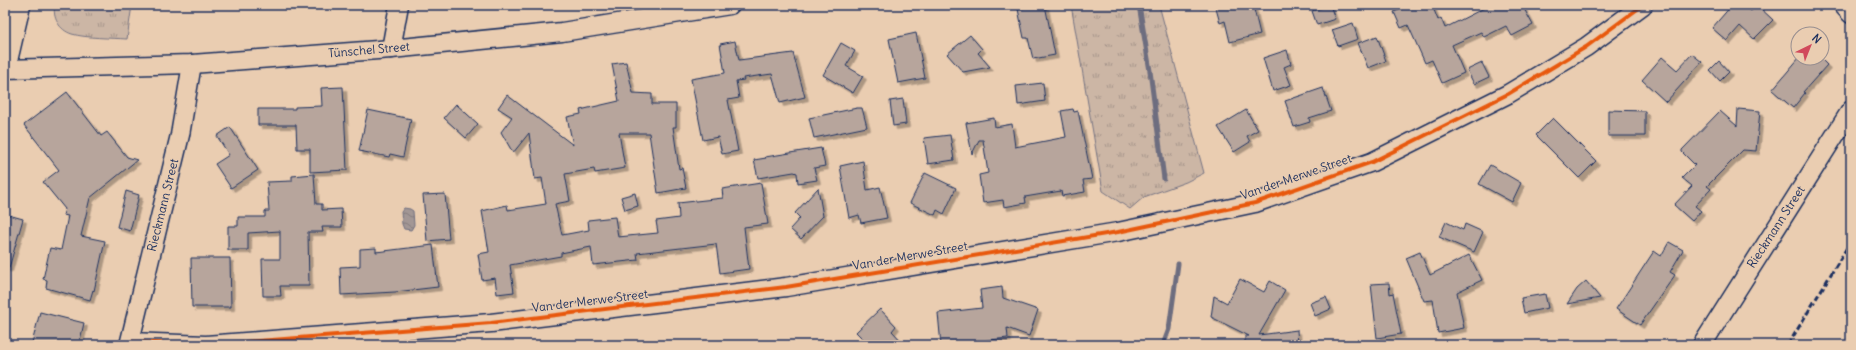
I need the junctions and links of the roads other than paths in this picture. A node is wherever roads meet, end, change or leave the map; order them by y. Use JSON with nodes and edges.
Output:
{"nodes":[{"id":1,"x":19,"y":5,"type":"edge"},
{"id":2,"x":398,"y":5,"type":"edge"},
{"id":3,"x":730,"y":5,"type":"edge"},
{"id":4,"x":1643,"y":5,"type":"edge"},
{"id":5,"x":1843,"y":5,"type":"edge"},
{"id":6,"x":1851,"y":14,"type":"edge"},
{"id":7,"x":391,"y":49,"type":"junction"},
{"id":8,"x":192,"y":64,"type":"junction"},
{"id":9,"x":5,"y":66,"type":"edge"},
{"id":10,"x":5,"y":69,"type":"edge"},
{"id":11,"x":1851,"y":110,"type":"edge"},
{"id":12,"x":130,"y":344,"type":"edge"},
{"id":13,"x":1702,"y":345,"type":"edge"}],
"edges":[{"from":1,"to":9,"type":"street"},
{"from":2,"to":7,"type":"street"},
{"from":3,"to":7,"type":"street","name":"Tünschel Street"},
{"from":4,"to":12,"type":"street","name":"Van der Merwe Street"},
{"from":5,"to":6,"type":"street"},
{"from":7,"to":8,"type":"street","name":"Tünschel Street"},
{"from":8,"to":10,"type":"street","name":"Tünschel Street"},
{"from":8,"to":12,"type":"street","name":"Rieckmann Street"},
{"from":11,"to":13,"type":"street","name":"Rieckmann Street"}]}
